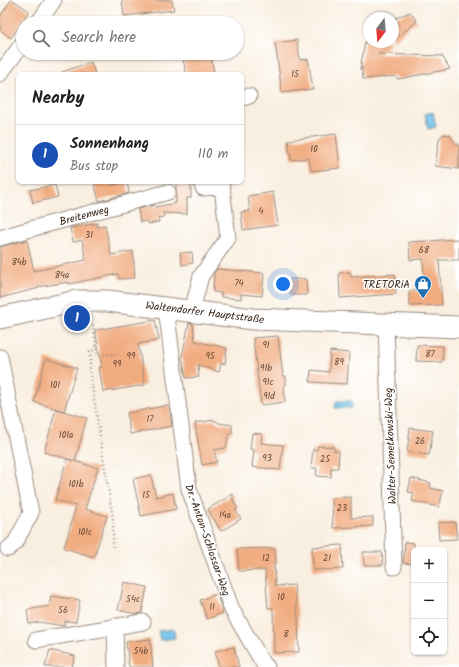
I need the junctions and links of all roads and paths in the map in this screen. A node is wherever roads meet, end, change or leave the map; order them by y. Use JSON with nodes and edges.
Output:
{"nodes":[{"id":1,"x":54,"y":0,"type":"edge"},
{"id":2,"x":43,"y":16,"type":"edge"},
{"id":3,"x":16,"y":52,"type":"edge"},
{"id":4,"x":0,"y":74,"type":"edge"},
{"id":5,"x":201,"y":184,"type":"edge"},
{"id":6,"x":168,"y":192,"type":"dead end"},
{"id":7,"x":0,"y":238,"type":"edge"},
{"id":8,"x":166,"y":308,"type":"junction"},
{"id":9,"x":192,"y":311,"type":"junction"},
{"id":10,"x":0,"y":318,"type":"edge"},
{"id":11,"x":386,"y":324,"type":"junction"},
{"id":12,"x":93,"y":325,"type":"dead end"},
{"id":13,"x":459,"y":327,"type":"edge"},
{"id":14,"x":97,"y":348,"type":"junction"},
{"id":15,"x":118,"y":354,"type":"dead end"},
{"id":16,"x":0,"y":357,"type":"edge"},
{"id":17,"x":113,"y":547,"type":"dead end"},
{"id":18,"x":8,"y":549,"type":"dead end"},
{"id":19,"x":394,"y":567,"type":"dead end"},
{"id":20,"x":143,"y":622,"type":"dead end"},
{"id":21,"x":115,"y":626,"type":"junction"},
{"id":22,"x":36,"y":640,"type":"dead end"},
{"id":23,"x":116,"y":667,"type":"edge"},
{"id":24,"x":267,"y":667,"type":"edge"}],
"edges":[{"from":1,"to":2,"type":"street"},
{"from":3,"to":4,"type":"street"},
{"from":5,"to":9,"type":"street"},
{"from":6,"to":7,"type":"street","name":"Breitenweg"},
{"from":8,"to":9,"type":"main road","name":"Waltendorfer Hauptstraße"},
{"from":8,"to":10,"type":"main road","name":"Waltendorfer Hauptstraße"},
{"from":8,"to":24,"type":"street","name":"Dr.-Anton-Schlossar-Weg"},
{"from":9,"to":11,"type":"main road","name":"Waltendorfer Hauptstraße"},
{"from":11,"to":13,"type":"main road","name":"Waltendorfer Hauptstraße"},
{"from":11,"to":19,"type":"street","name":"Walter-Semetkowski-Weg"},
{"from":12,"to":14,"type":"path"},
{"from":14,"to":15,"type":"path"},
{"from":14,"to":17,"type":"path"},
{"from":16,"to":18,"type":"street"},
{"from":20,"to":21,"type":"street"},
{"from":21,"to":22,"type":"street"},
{"from":21,"to":23,"type":"street"}]}
